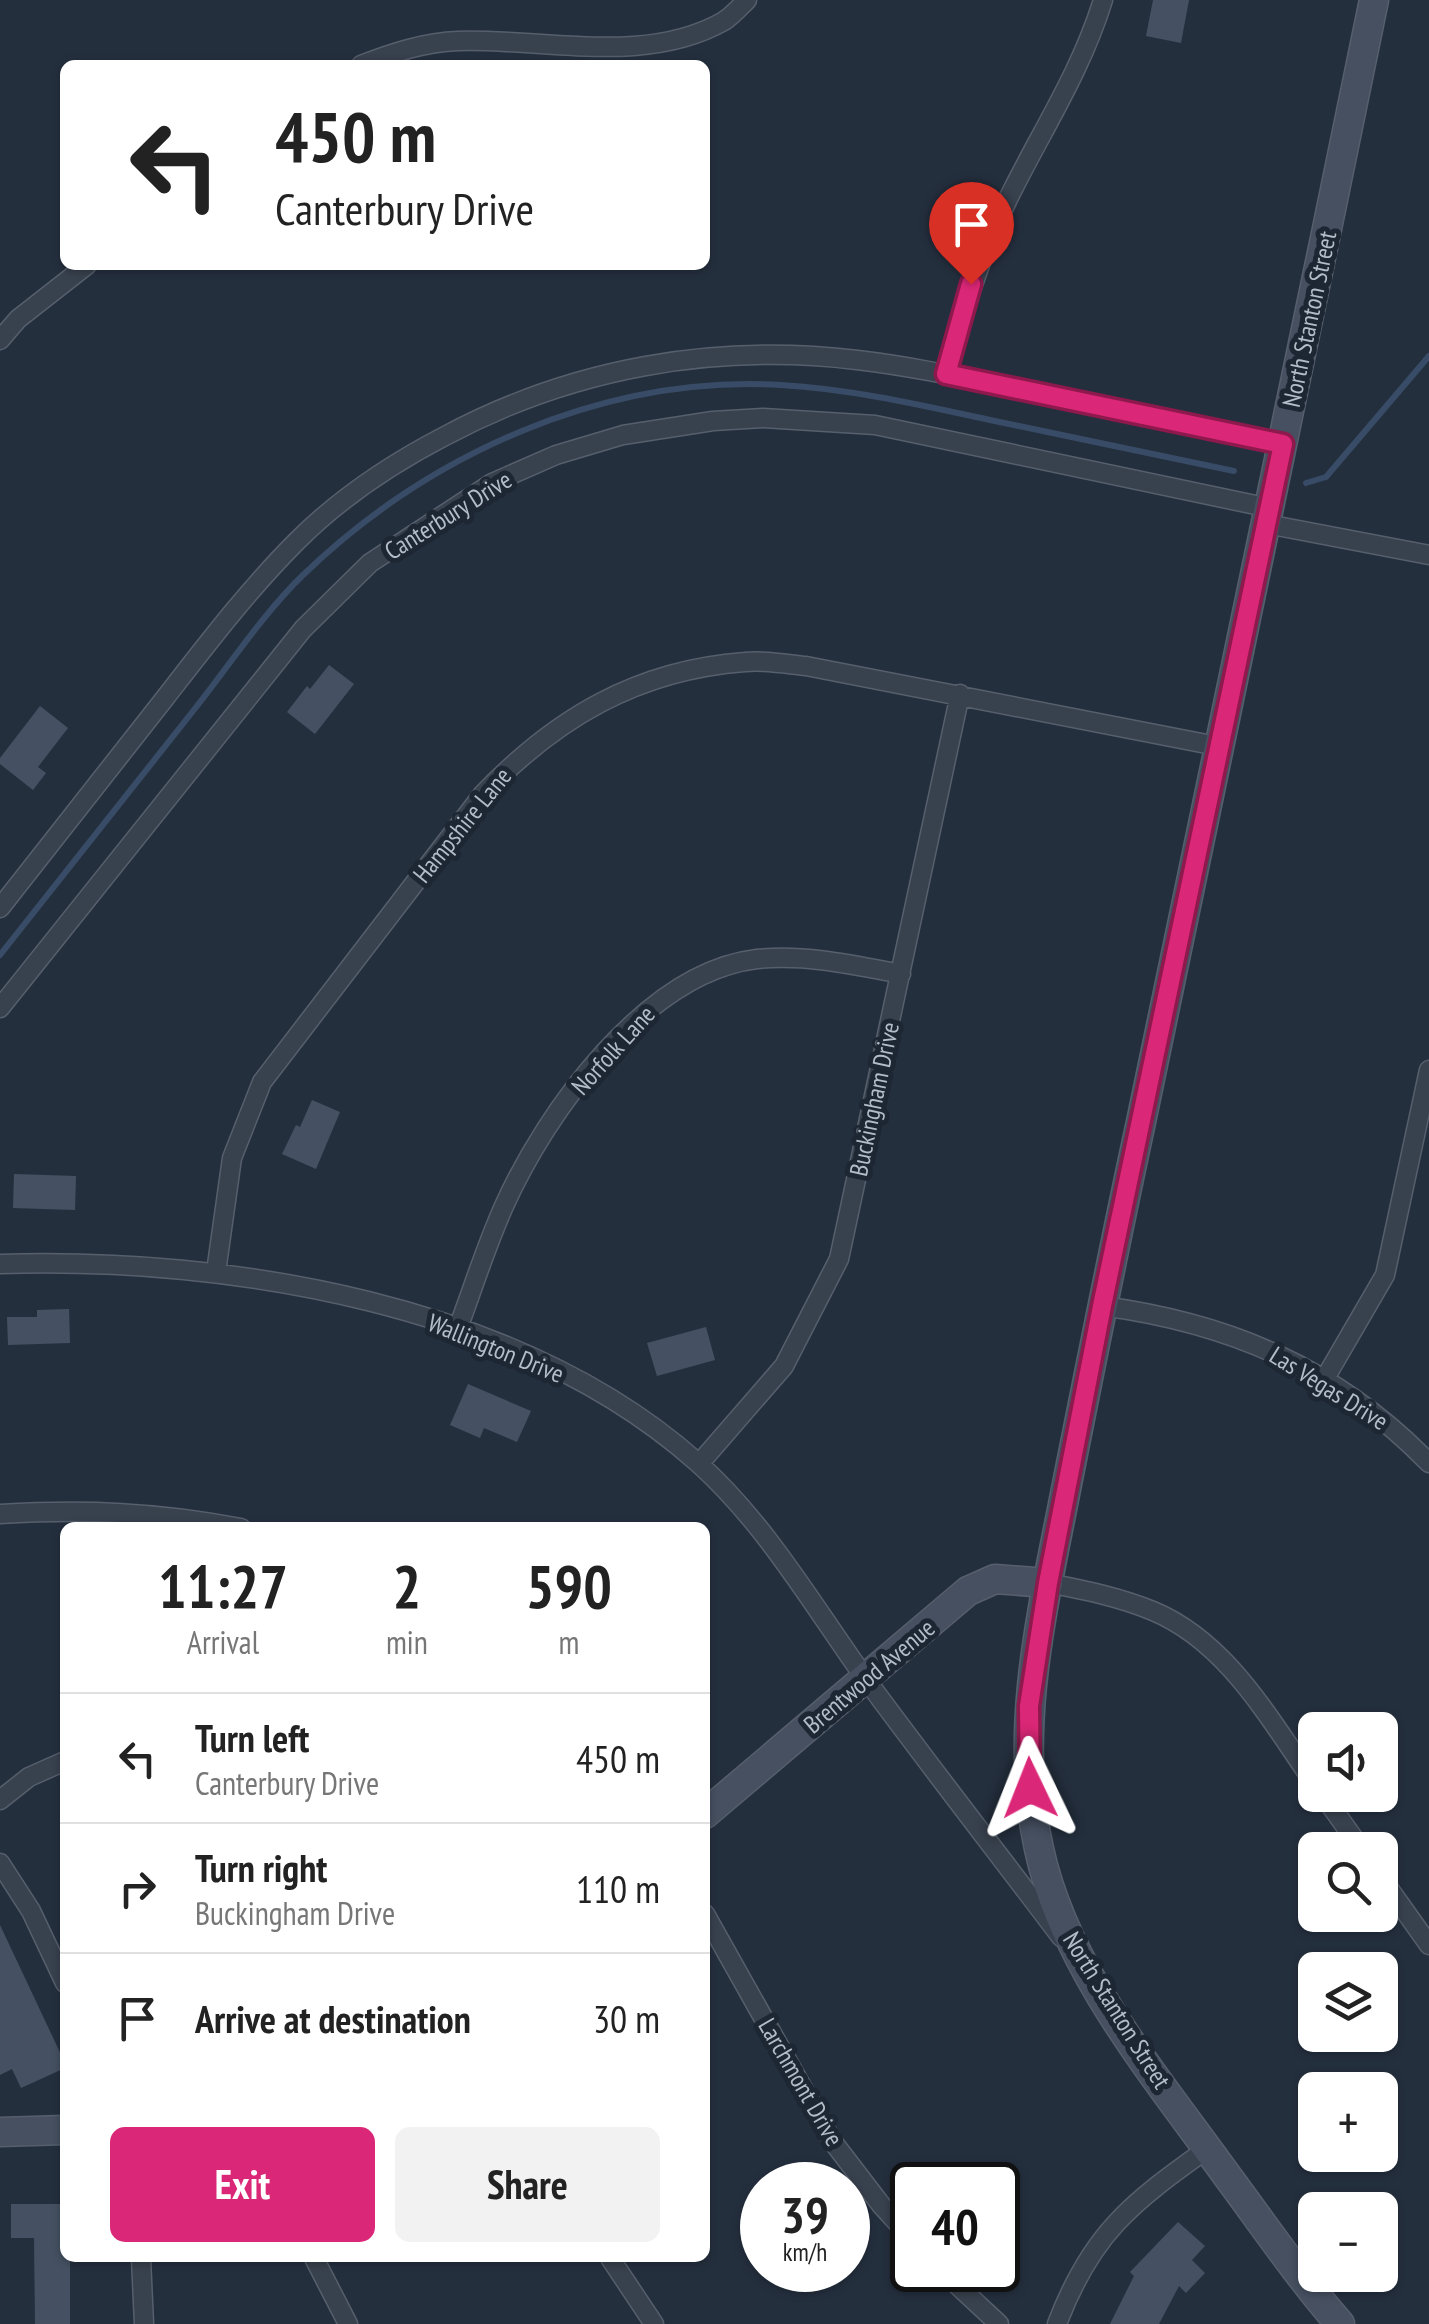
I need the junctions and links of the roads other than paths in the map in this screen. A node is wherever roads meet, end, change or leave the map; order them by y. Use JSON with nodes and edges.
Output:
{"nodes":[{"id":1,"x":747,"y":0,"type":"edge"},
{"id":2,"x":1103,"y":0,"type":"edge"},
{"id":3,"x":1374,"y":0,"type":"edge"},
{"id":4,"x":374,"y":60,"type":"edge"},
{"id":5,"x":81,"y":270,"type":"edge"},
{"id":6,"x":0,"y":340,"type":"edge"},
{"id":7,"x":946,"y":374,"type":"junction"},
{"id":8,"x":1283,"y":444,"type":"junction"},
{"id":9,"x":1268,"y":516,"type":"junction"},
{"id":10,"x":1429,"y":555,"type":"edge"},
{"id":11,"x":960,"y":694,"type":"junction"},
{"id":12,"x":1222,"y":747,"type":"junction"},
{"id":13,"x":0,"y":908,"type":"edge"},
{"id":14,"x":902,"y":974,"type":"junction"},
{"id":15,"x":0,"y":1008,"type":"edge"},
{"id":16,"x":1429,"y":1070,"type":"edge"},
{"id":17,"x":1423,"y":1130,"type":"edge"},
{"id":18,"x":0,"y":1264,"type":"edge"},
{"id":19,"x":216,"y":1272,"type":"junction"},
{"id":20,"x":1102,"y":1306,"type":"junction"},
{"id":21,"x":458,"y":1328,"type":"junction"},
{"id":22,"x":1324,"y":1380,"type":"junction"},
{"id":23,"x":1429,"y":1463,"type":"edge"},
{"id":24,"x":699,"y":1464,"type":"junction"},
{"id":25,"x":0,"y":1514,"type":"edge"},
{"id":26,"x":203,"y":1522,"type":"edge"},
{"id":27,"x":1048,"y":1583,"type":"junction"},
{"id":28,"x":866,"y":1679,"type":"junction"},
{"id":29,"x":1298,"y":1760,"type":"edge"},
{"id":30,"x":60,"y":1763,"type":"edge"},
{"id":31,"x":0,"y":1800,"type":"edge"},
{"id":32,"x":710,"y":1810,"type":"edge"},
{"id":33,"x":0,"y":1863,"type":"edge"},
{"id":34,"x":1398,"y":1901,"type":"edge"},
{"id":35,"x":710,"y":1923,"type":"edge"},
{"id":36,"x":1429,"y":1945,"type":"edge"},
{"id":37,"x":1080,"y":1962,"type":"junction"},
{"id":38,"x":60,"y":1973,"type":"edge"},
{"id":39,"x":60,"y":2130,"type":"edge"},
{"id":40,"x":0,"y":2132,"type":"edge"},
{"id":41,"x":1208,"y":2149,"type":"junction"},
{"id":42,"x":890,"y":2215,"type":"edge"},
{"id":43,"x":140,"y":2262,"type":"edge"},
{"id":44,"x":316,"y":2262,"type":"edge"},
{"id":45,"x":613,"y":2262,"type":"edge"},
{"id":46,"x":965,"y":2292,"type":"edge"},
{"id":47,"x":144,"y":2324,"type":"edge"},
{"id":48,"x":348,"y":2324,"type":"edge"},
{"id":49,"x":654,"y":2324,"type":"edge"},
{"id":50,"x":999,"y":2324,"type":"edge"},
{"id":51,"x":1057,"y":2324,"type":"edge"},
{"id":52,"x":1340,"y":2324,"type":"edge"}],
"edges":[{"from":1,"to":4,"type":"street"},
{"from":2,"to":7,"type":"street"},
{"from":3,"to":8,"type":"street","name":"North Stanton Street"},
{"from":5,"to":6,"type":"street"},
{"from":7,"to":8,"type":"street"},
{"from":7,"to":13,"type":"street"},
{"from":8,"to":9,"type":"street","name":"North Stanton Street"},
{"from":9,"to":10,"type":"street","name":"Canterbury Drive"},
{"from":9,"to":12,"type":"street","name":"North Stanton Street"},
{"from":9,"to":15,"type":"street","name":"Canterbury Drive"},
{"from":11,"to":12,"type":"street","name":"Hampshire Lane"},
{"from":11,"to":14,"type":"street","name":"Buckingham Drive"},
{"from":11,"to":19,"type":"street","name":"Hampshire Lane"},
{"from":12,"to":20,"type":"street","name":"North Stanton Street"},
{"from":14,"to":21,"type":"street","name":"Norfolk Lane"},
{"from":14,"to":24,"type":"street","name":"Buckingham Drive"},
{"from":16,"to":17,"type":"street"},
{"from":17,"to":22,"type":"street"},
{"from":18,"to":19,"type":"street","name":"Wallington Drive"},
{"from":19,"to":21,"type":"street","name":"Wallington Drive"},
{"from":20,"to":22,"type":"street","name":"Las Vegas Drive"},
{"from":20,"to":27,"type":"street","name":"North Stanton Street"},
{"from":21,"to":24,"type":"street","name":"Wallington Drive"},
{"from":22,"to":23,"type":"street","name":"Las Vegas Drive"},
{"from":24,"to":28,"type":"street","name":"Wallington Drive"},
{"from":25,"to":26,"type":"street"},
{"from":27,"to":28,"type":"street","name":"Brentwood Avenue"},
{"from":27,"to":29,"type":"street"},
{"from":27,"to":37,"type":"street","name":"North Stanton Street"},
{"from":28,"to":32,"type":"street","name":"Brentwood Avenue"},
{"from":28,"to":37,"type":"street","name":"Wallington Drive"},
{"from":30,"to":31,"type":"street"},
{"from":33,"to":38,"type":"street"},
{"from":34,"to":36,"type":"street"},
{"from":35,"to":42,"type":"street","name":"Larchmont Drive"},
{"from":37,"to":41,"type":"street","name":"North Stanton Street"},
{"from":39,"to":40,"type":"street"},
{"from":41,"to":51,"type":"street"},
{"from":41,"to":52,"type":"street","name":"North Stanton Street"},
{"from":43,"to":47,"type":"street"},
{"from":44,"to":48,"type":"street"},
{"from":45,"to":49,"type":"street"},
{"from":46,"to":50,"type":"street"}]}
